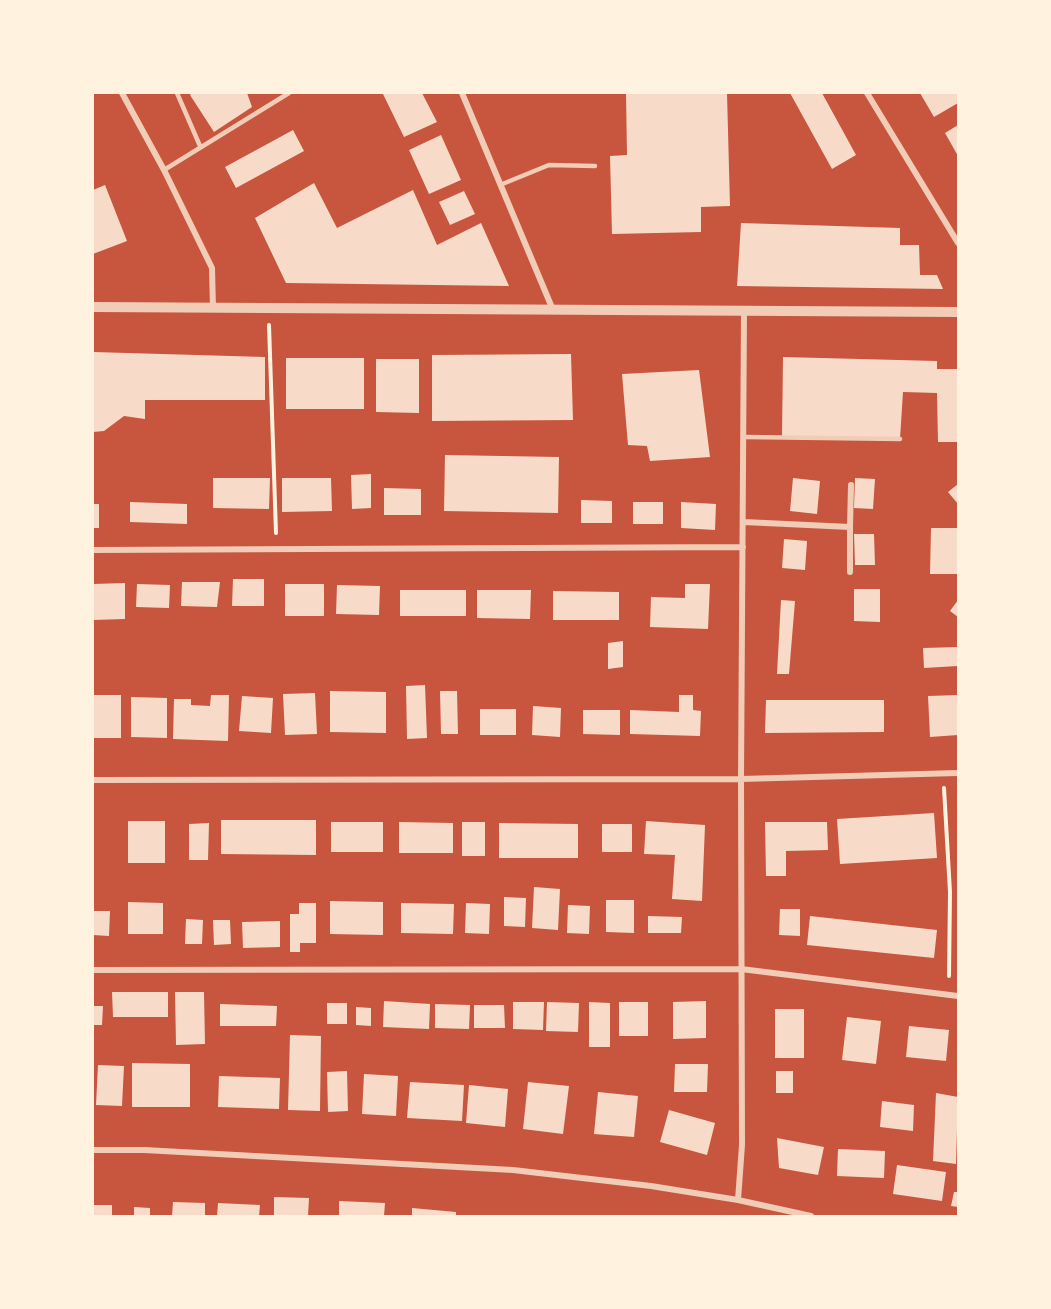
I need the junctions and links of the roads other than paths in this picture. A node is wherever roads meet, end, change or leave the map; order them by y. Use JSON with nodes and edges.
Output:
{"nodes":[{"id":1,"x":122,"y":93,"type":"edge"},
{"id":2,"x":177,"y":93,"type":"edge"},
{"id":3,"x":289,"y":93,"type":"edge"},
{"id":4,"x":462,"y":93,"type":"edge"},
{"id":5,"x":867,"y":93,"type":"edge"},
{"id":6,"x":200,"y":146,"type":"junction"},
{"id":7,"x":595,"y":166,"type":"dead end"},
{"id":8,"x":164,"y":170,"type":"junction"},
{"id":9,"x":500,"y":185,"type":"junction"},
{"id":10,"x":958,"y":243,"type":"edge"},
{"id":11,"x":93,"y":307,"type":"edge"},
{"id":12,"x":213,"y":308,"type":"junction"},
{"id":13,"x":553,"y":310,"type":"junction"},
{"id":14,"x":744,"y":311,"type":"junction"},
{"id":15,"x":958,"y":312,"type":"edge"},
{"id":16,"x":745,"y":437,"type":"junction"},
{"id":17,"x":900,"y":439,"type":"dead end"},
{"id":18,"x":851,"y":486,"type":"dead end"},
{"id":19,"x":744,"y":522,"type":"junction"},
{"id":20,"x":850,"y":527,"type":"junction"},
{"id":21,"x":743,"y":547,"type":"junction"},
{"id":22,"x":93,"y":550,"type":"edge"},
{"id":23,"x":850,"y":572,"type":"dead end"},
{"id":24,"x":958,"y":773,"type":"edge"},
{"id":25,"x":741,"y":779,"type":"junction"},
{"id":26,"x":93,"y":780,"type":"edge"},
{"id":27,"x":741,"y":969,"type":"junction"},
{"id":28,"x":93,"y":970,"type":"edge"},
{"id":29,"x":958,"y":996,"type":"edge"},
{"id":30,"x":93,"y":1150,"type":"edge"},
{"id":31,"x":738,"y":1200,"type":"junction"},
{"id":32,"x":811,"y":1216,"type":"edge"}],
"edges":[{"from":1,"to":8,"type":"street"},
{"from":2,"to":6,"type":"lane"},
{"from":3,"to":6,"type":"lane"},
{"from":4,"to":9,"type":"street"},
{"from":5,"to":10,"type":"street"},
{"from":6,"to":8,"type":"lane"},
{"from":7,"to":9,"type":"lane"},
{"from":8,"to":12,"type":"street"},
{"from":9,"to":13,"type":"street"},
{"from":11,"to":12,"type":"street"},
{"from":12,"to":13,"type":"street"},
{"from":13,"to":14,"type":"street"},
{"from":14,"to":15,"type":"street"},
{"from":14,"to":16,"type":"street"},
{"from":16,"to":17,"type":"lane"},
{"from":16,"to":19,"type":"street"},
{"from":18,"to":20,"type":"street"},
{"from":19,"to":20,"type":"street"},
{"from":19,"to":21,"type":"street"},
{"from":20,"to":23,"type":"street"},
{"from":21,"to":22,"type":"street"},
{"from":21,"to":25,"type":"street"},
{"from":24,"to":25,"type":"street"},
{"from":25,"to":26,"type":"street"},
{"from":25,"to":27,"type":"street"},
{"from":27,"to":28,"type":"street"},
{"from":27,"to":29,"type":"street"},
{"from":27,"to":31,"type":"street"},
{"from":30,"to":31,"type":"street"},
{"from":31,"to":32,"type":"street"}]}
